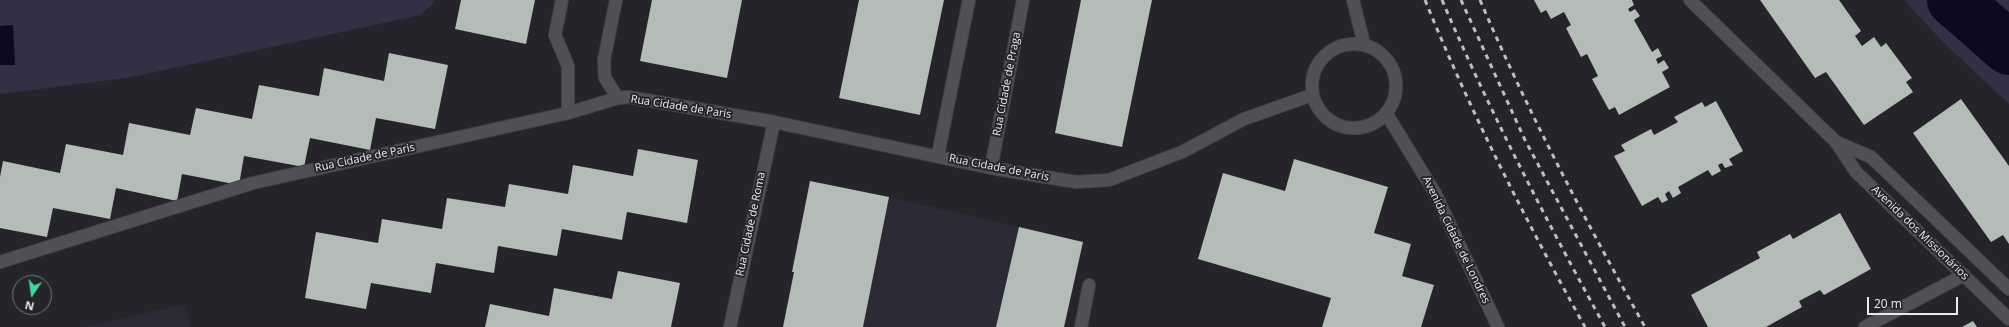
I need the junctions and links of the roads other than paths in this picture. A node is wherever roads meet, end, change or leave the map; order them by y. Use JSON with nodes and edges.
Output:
{"nodes":[{"id":1,"x":562,"y":0,"type":"edge"},
{"id":2,"x":616,"y":0,"type":"edge"},
{"id":3,"x":969,"y":0,"type":"edge"},
{"id":4,"x":1023,"y":0,"type":"edge"},
{"id":5,"x":1352,"y":0,"type":"edge"},
{"id":6,"x":1690,"y":0,"type":"edge"},
{"id":7,"x":1364,"y":44,"type":"junction"},
{"id":8,"x":1312,"y":95,"type":"junction"},
{"id":9,"x":618,"y":98,"type":"junction"},
{"id":10,"x":568,"y":113,"type":"junction"},
{"id":11,"x":1386,"y":113,"type":"junction"},
{"id":12,"x":774,"y":122,"type":"junction"},
{"id":13,"x":1836,"y":142,"type":"junction"},
{"id":14,"x":938,"y":155,"type":"junction"},
{"id":15,"x":991,"y":168,"type":"junction"},
{"id":16,"x":0,"y":262,"type":"edge"},
{"id":17,"x":1964,"y":275,"type":"junction"},
{"id":18,"x":1089,"y":285,"type":"dead end"},
{"id":19,"x":2009,"y":289,"type":"edge"},
{"id":20,"x":2009,"y":320,"type":"edge"},
{"id":21,"x":730,"y":327,"type":"edge"},
{"id":22,"x":1081,"y":327,"type":"edge"},
{"id":23,"x":1498,"y":327,"type":"edge"},
{"id":24,"x":1864,"y":327,"type":"edge"}],
"edges":[{"from":1,"to":10,"type":"street"},
{"from":2,"to":9,"type":"street"},
{"from":3,"to":14,"type":"street"},
{"from":4,"to":15,"type":"street","name":"Rua Cidade de Praga"},
{"from":5,"to":7,"type":"street"},
{"from":6,"to":13,"type":"street","name":"Avenida dos Missionários"},
{"from":7,"to":8,"type":"street"},
{"from":7,"to":11,"type":"street"},
{"from":8,"to":11,"type":"street"},
{"from":8,"to":15,"type":"street","name":"Rua Cidade de Paris"},
{"from":9,"to":10,"type":"street","name":"Rua Cidade de Paris"},
{"from":9,"to":12,"type":"street","name":"Rua Cidade de Paris"},
{"from":10,"to":16,"type":"street","name":"Rua Cidade de Paris"},
{"from":11,"to":23,"type":"street","name":"Avenida Cidade de Londres"},
{"from":12,"to":14,"type":"street","name":"Rua Cidade de Paris"},
{"from":12,"to":21,"type":"street","name":"Rua Cidade de Roma"},
{"from":13,"to":17,"type":"street","name":"Avenida dos Missionários"},
{"from":13,"to":19,"type":"street","name":"Avenida dos Missionários"},
{"from":14,"to":15,"type":"street","name":"Rua Cidade de Paris"},
{"from":17,"to":20,"type":"street","name":"Avenida dos Missionários"},
{"from":17,"to":24,"type":"street"},
{"from":18,"to":22,"type":"street"}]}
